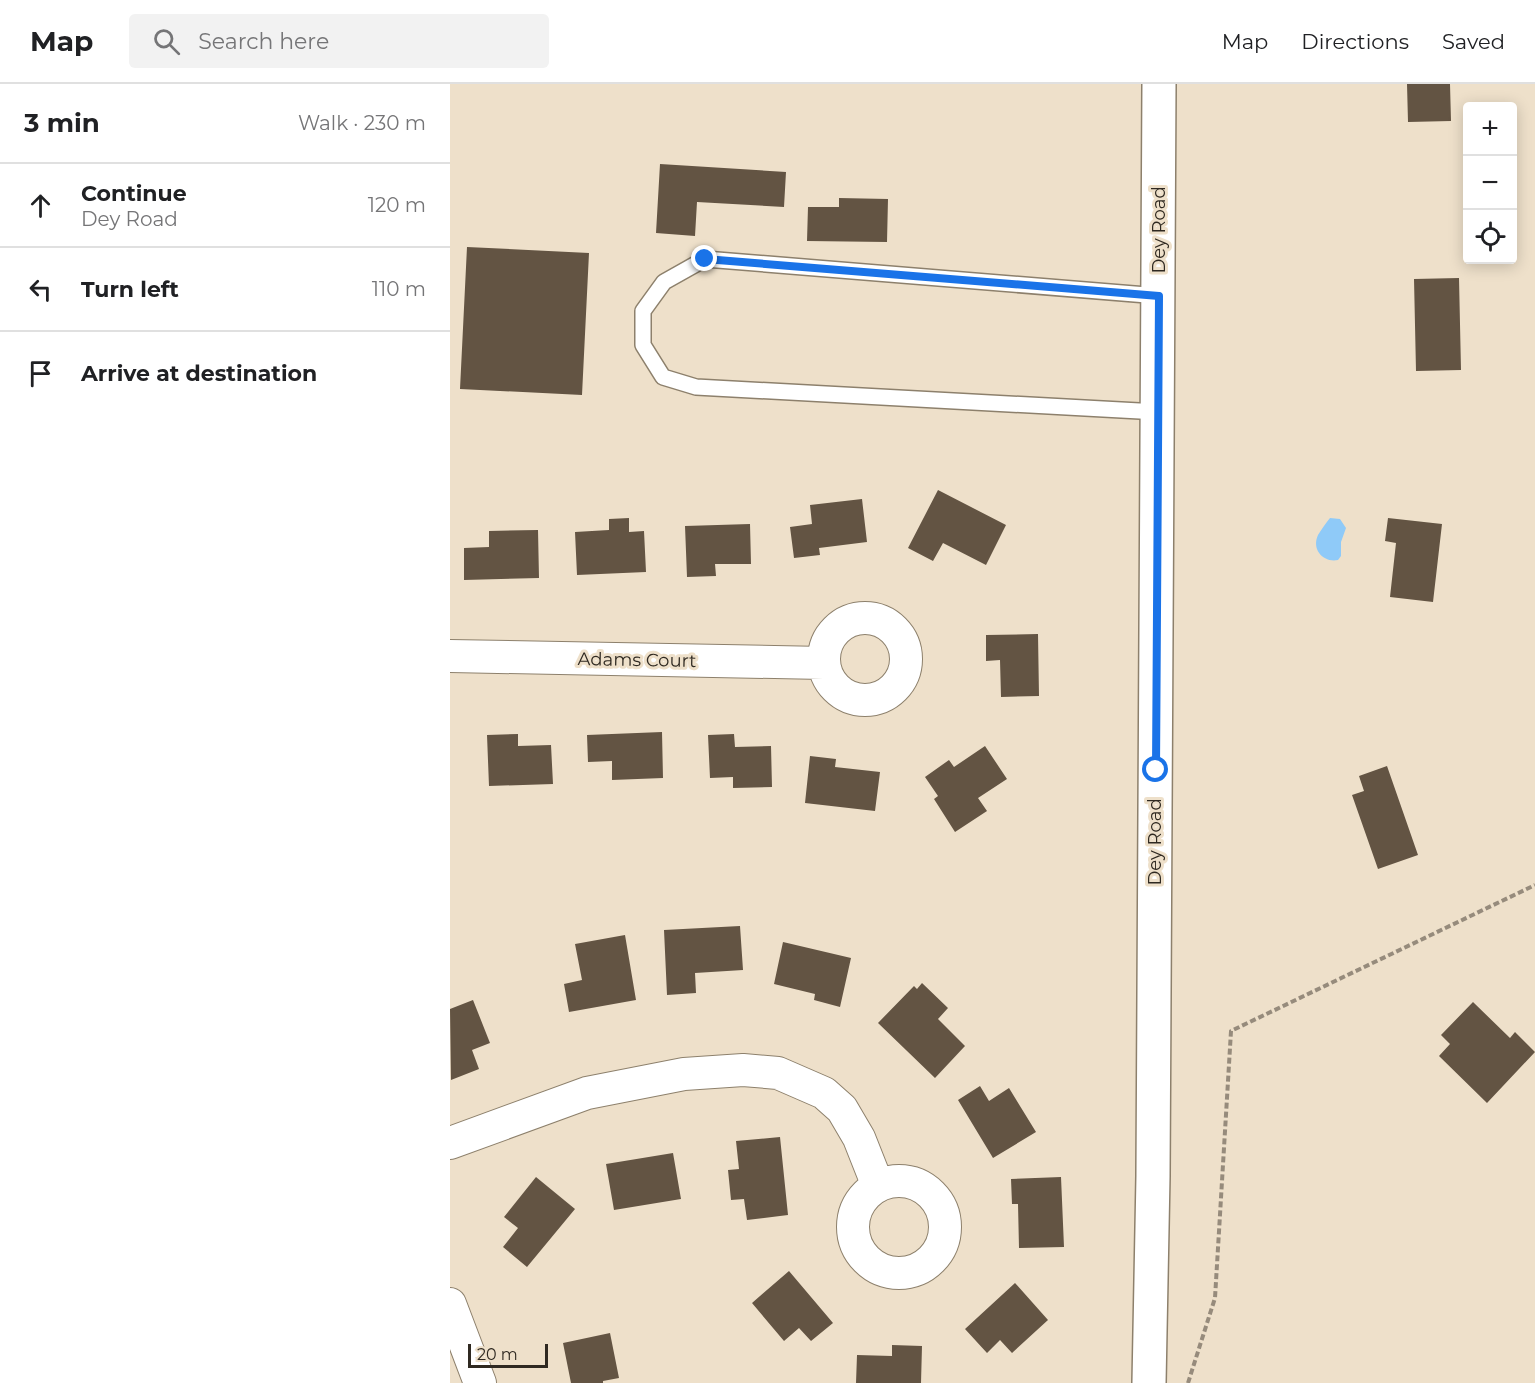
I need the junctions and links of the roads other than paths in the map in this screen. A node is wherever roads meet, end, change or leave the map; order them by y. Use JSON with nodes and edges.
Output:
{"nodes":[{"id":1,"x":1159,"y":84,"type":"edge"},
{"id":2,"x":1159,"y":296,"type":"junction"},
{"id":3,"x":1158,"y":412,"type":"junction"},
{"id":4,"x":450,"y":656,"type":"edge"},
{"id":5,"x":824,"y":663,"type":"dead end"},
{"id":6,"x":450,"y":1143,"type":"edge"},
{"id":7,"x":878,"y":1186,"type":"dead end"},
{"id":8,"x":450,"y":1304,"type":"edge"},
{"id":9,"x":480,"y":1383,"type":"edge"},
{"id":10,"x":1149,"y":1383,"type":"edge"}],
"edges":[{"from":1,"to":2,"type":"main road","name":"Dey Road"},
{"from":2,"to":3,"type":"main road","name":"Dey Road"},
{"from":2,"to":3,"type":"lane"},
{"from":3,"to":10,"type":"main road","name":"Dey Road"},
{"from":4,"to":5,"type":"street","name":"Adams Court"},
{"from":6,"to":7,"type":"street"},
{"from":8,"to":9,"type":"street"}]}
